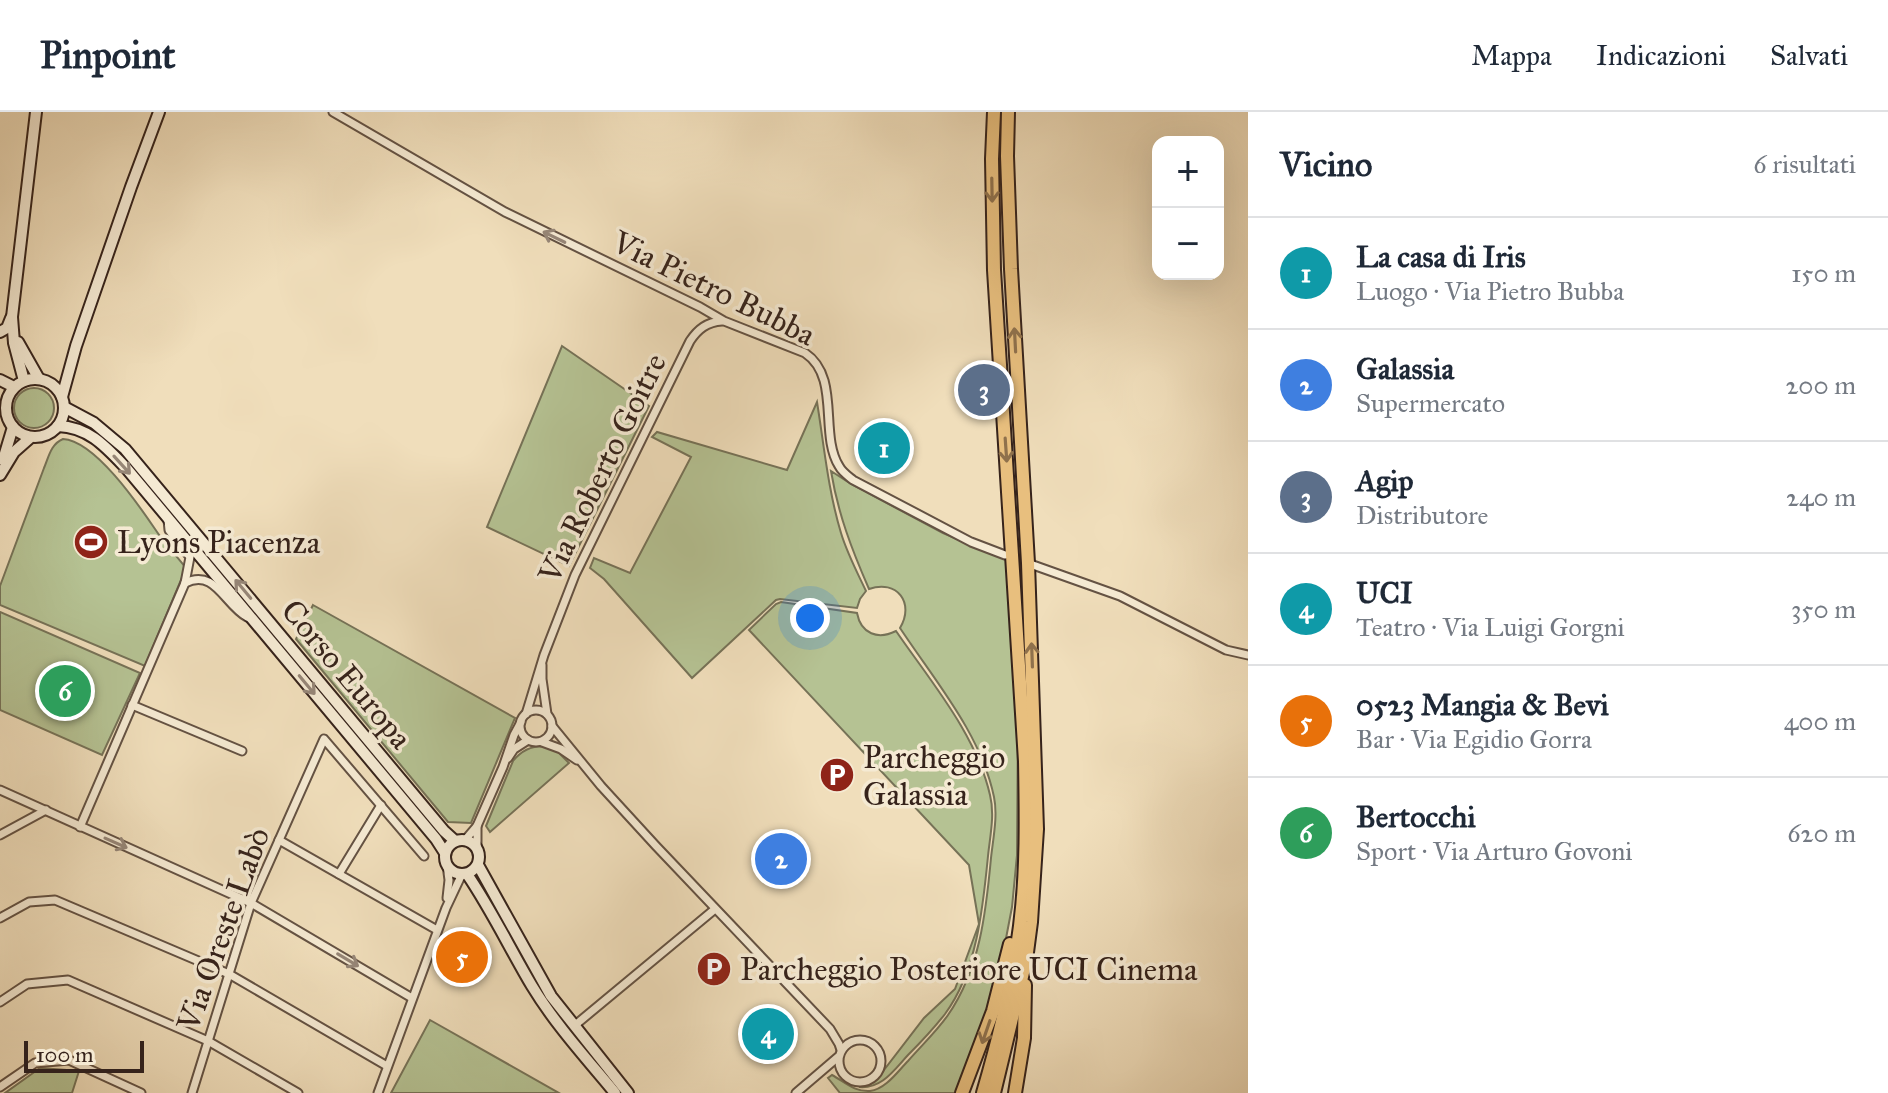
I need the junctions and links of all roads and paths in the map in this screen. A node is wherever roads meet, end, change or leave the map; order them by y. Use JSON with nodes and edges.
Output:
{"nodes":[{"id":1,"x":36,"y":112,"type":"edge"},
{"id":2,"x":159,"y":112,"type":"edge"},
{"id":3,"x":333,"y":112,"type":"edge"},
{"id":4,"x":994,"y":112,"type":"edge"},
{"id":5,"x":1008,"y":112,"type":"edge"},
{"id":6,"x":12,"y":317,"type":"junction"},
{"id":7,"x":724,"y":321,"type":"junction"},
{"id":8,"x":0,"y":332,"type":"edge"},
{"id":9,"x":13,"y":333,"type":"junction"},
{"id":10,"x":76,"y":346,"type":"junction"},
{"id":11,"x":0,"y":380,"type":"edge"},
{"id":12,"x":44,"y":381,"type":"junction"},
{"id":13,"x":19,"y":384,"type":"junction"},
{"id":14,"x":63,"y":402,"type":"junction"},
{"id":15,"x":3,"y":404,"type":"edge"},
{"id":16,"x":58,"y":426,"type":"junction"},
{"id":17,"x":13,"y":427,"type":"junction"},
{"id":18,"x":31,"y":437,"type":"junction"},
{"id":19,"x":0,"y":473,"type":"edge"},
{"id":20,"x":168,"y":518,"type":"junction"},
{"id":21,"x":1005,"y":555,"type":"dead end"},
{"id":22,"x":1033,"y":565,"type":"dead end"},
{"id":23,"x":185,"y":583,"type":"junction"},
{"id":24,"x":252,"y":620,"type":"junction"},
{"id":25,"x":544,"y":655,"type":"junction"},
{"id":26,"x":1248,"y":655,"type":"edge"},
{"id":27,"x":132,"y":705,"type":"junction"},
{"id":28,"x":547,"y":714,"type":"junction"},
{"id":29,"x":523,"y":718,"type":"junction"},
{"id":30,"x":552,"y":726,"type":"junction"},
{"id":31,"x":528,"y":740,"type":"junction"},
{"id":32,"x":540,"y":741,"type":"junction"},
{"id":33,"x":242,"y":751,"type":"dead end"},
{"id":34,"x":582,"y":763,"type":"junction"},
{"id":35,"x":503,"y":767,"type":"junction"},
{"id":36,"x":0,"y":790,"type":"edge"},
{"id":37,"x":381,"y":805,"type":"junction"},
{"id":38,"x":46,"y":810,"type":"junction"},
{"id":39,"x":477,"y":826,"type":"junction"},
{"id":40,"x":80,"y":827,"type":"junction"},
{"id":41,"x":0,"y":835,"type":"edge"},
{"id":42,"x":279,"y":840,"type":"junction"},
{"id":43,"x":460,"y":840,"type":"junction"},
{"id":44,"x":477,"y":847,"type":"junction"},
{"id":45,"x":445,"y":853,"type":"junction"},
{"id":46,"x":424,"y":856,"type":"dead end"},
{"id":47,"x":447,"y":865,"type":"junction"},
{"id":48,"x":478,"y":865,"type":"junction"},
{"id":49,"x":339,"y":874,"type":"junction"},
{"id":50,"x":465,"y":874,"type":"junction"},
{"id":51,"x":1025,"y":874,"type":"junction"},
{"id":52,"x":251,"y":903,"type":"junction"},
{"id":53,"x":446,"y":908,"type":"junction"},
{"id":54,"x":715,"y":909,"type":"junction"},
{"id":55,"x":0,"y":918,"type":"edge"},
{"id":56,"x":437,"y":930,"type":"junction"},
{"id":57,"x":1026,"y":960,"type":"junction"},
{"id":58,"x":229,"y":974,"type":"junction"},
{"id":59,"x":412,"y":998,"type":"junction"},
{"id":60,"x":0,"y":1002,"type":"edge"},
{"id":61,"x":574,"y":1026,"type":"junction"},
{"id":62,"x":830,"y":1029,"type":"junction"},
{"id":63,"x":208,"y":1041,"type":"junction"},
{"id":64,"x":852,"y":1041,"type":"junction"},
{"id":65,"x":840,"y":1054,"type":"junction"},
{"id":66,"x":387,"y":1066,"type":"junction"},
{"id":67,"x":823,"y":1070,"type":"junction"},
{"id":68,"x":840,"y":1070,"type":"junction"},
{"id":69,"x":0,"y":1087,"type":"edge"},
{"id":70,"x":141,"y":1093,"type":"edge"},
{"id":71,"x":192,"y":1093,"type":"edge"},
{"id":72,"x":298,"y":1093,"type":"edge"},
{"id":73,"x":378,"y":1093,"type":"edge"},
{"id":74,"x":615,"y":1093,"type":"edge"},
{"id":75,"x":628,"y":1093,"type":"edge"},
{"id":76,"x":796,"y":1093,"type":"edge"},
{"id":77,"x":962,"y":1093,"type":"edge"},
{"id":78,"x":983,"y":1093,"type":"edge"},
{"id":79,"x":994,"y":1093,"type":"edge"},
{"id":80,"x":1015,"y":1093,"type":"edge"}],
"edges":[{"from":1,"to":6,"type":"main road"},
{"from":2,"to":10,"type":"main road"},
{"from":7,"to":3,"type":"street","name":"Via Pietro Bubba","one_way":true},
{"from":4,"to":51,"type":"highway","one_way":true},
{"from":57,"to":5,"type":"highway","one_way":true},
{"from":6,"to":8,"type":"main road"},
{"from":6,"to":9,"type":"main road"},
{"from":7,"to":21,"type":"street","name":"Via Pietro Bubba"},
{"from":7,"to":25,"type":"street","name":"Via Roberto Goitre"},
{"from":9,"to":12,"type":"main road"},
{"from":9,"to":13,"type":"main road"},
{"from":10,"to":12,"type":"main road"},
{"from":10,"to":14,"type":"main road"},
{"from":11,"to":13,"type":"main road"},
{"from":12,"to":13,"type":"main road"},
{"from":12,"to":14,"type":"main road"},
{"from":13,"to":15,"type":"main road"},
{"from":14,"to":16,"type":"main road"},
{"from":43,"to":14,"type":"main road","name":"Corso Europa","one_way":true},
{"from":15,"to":17,"type":"main road"},
{"from":16,"to":18,"type":"main road"},
{"from":16,"to":20,"type":"main road","name":"Corso Europa","one_way":true},
{"from":17,"to":18,"type":"main road"},
{"from":17,"to":19,"type":"main road"},
{"from":18,"to":19,"type":"main road"},
{"from":20,"to":23,"type":"street"},
{"from":20,"to":24,"type":"main road","name":"Corso Europa"},
{"from":22,"to":26,"type":"street"},
{"from":23,"to":24,"type":"street"},
{"from":23,"to":27,"type":"street"},
{"from":24,"to":45,"type":"main road","name":"Corso Europa","one_way":true},
{"from":25,"to":28,"type":"street","name":"Via Roberto Goitre"},
{"from":25,"to":29,"type":"street","name":"Via Roberto Goitre"},
{"from":27,"to":33,"type":"street"},
{"from":27,"to":40,"type":"street"},
{"from":28,"to":29,"type":"street"},
{"from":28,"to":30,"type":"street"},
{"from":29,"to":31,"type":"street"},
{"from":29,"to":35,"type":"street","name":"Via Roberto Goitre"},
{"from":30,"to":32,"type":"street"},
{"from":30,"to":34,"type":"street"},
{"from":31,"to":32,"type":"street"},
{"from":31,"to":35,"type":"street","name":"Via Roberto Goitre"},
{"from":32,"to":34,"type":"street"},
{"from":34,"to":54,"type":"street"},
{"from":35,"to":39,"type":"street","name":"Via Roberto Goitre"},
{"from":36,"to":38,"type":"street"},
{"from":37,"to":42,"type":"street","name":"Via Oreste Labò"},
{"from":37,"to":46,"type":"street"},
{"from":37,"to":49,"type":"street"},
{"from":38,"to":40,"type":"street"},
{"from":38,"to":41,"type":"street"},
{"from":39,"to":43,"type":"street","name":"Via Roberto Goitre"},
{"from":39,"to":44,"type":"street","name":"Via Roberto Goitre"},
{"from":40,"to":52,"type":"street","one_way":true},
{"from":42,"to":49,"type":"street"},
{"from":42,"to":52,"type":"street","name":"Via Oreste Labò"},
{"from":43,"to":44,"type":"main road","name":"Corso Europa"},
{"from":43,"to":45,"type":"main road"},
{"from":44,"to":48,"type":"main road"},
{"from":45,"to":47,"type":"main road","name":"Corso Europa"},
{"from":47,"to":50,"type":"main road"},
{"from":47,"to":53,"type":"street"},
{"from":48,"to":50,"type":"main road"},
{"from":48,"to":61,"type":"main road"},
{"from":49,"to":56,"type":"street"},
{"from":50,"to":53,"type":"street"},
{"from":50,"to":74,"type":"main road"},
{"from":51,"to":77,"type":"highway","one_way":true},
{"from":51,"to":78,"type":"highway"},
{"from":52,"to":58,"type":"street","name":"Via Oreste Labò"},
{"from":52,"to":59,"type":"street","one_way":true},
{"from":53,"to":56,"type":"street"},
{"from":54,"to":61,"type":"street"},
{"from":54,"to":62,"type":"street"},
{"from":55,"to":58,"type":"street"},
{"from":56,"to":59,"type":"street"},
{"from":57,"to":79,"type":"highway"},
{"from":57,"to":80,"type":"highway"},
{"from":58,"to":63,"type":"street","name":"Via Oreste Labò"},
{"from":58,"to":66,"type":"street"},
{"from":59,"to":66,"type":"street"},
{"from":60,"to":63,"type":"street"},
{"from":61,"to":75,"type":"main road"},
{"from":62,"to":64,"type":"street"},
{"from":62,"to":65,"type":"street"},
{"from":63,"to":71,"type":"street","name":"Via Oreste Labò"},
{"from":63,"to":72,"type":"street"},
{"from":64,"to":65,"type":"street"},
{"from":64,"to":68,"type":"street"},
{"from":65,"to":67,"type":"street"},
{"from":65,"to":68,"type":"street"},
{"from":66,"to":73,"type":"street"},
{"from":67,"to":68,"type":"street"},
{"from":67,"to":76,"type":"street"},
{"from":69,"to":70,"type":"street"}]}
